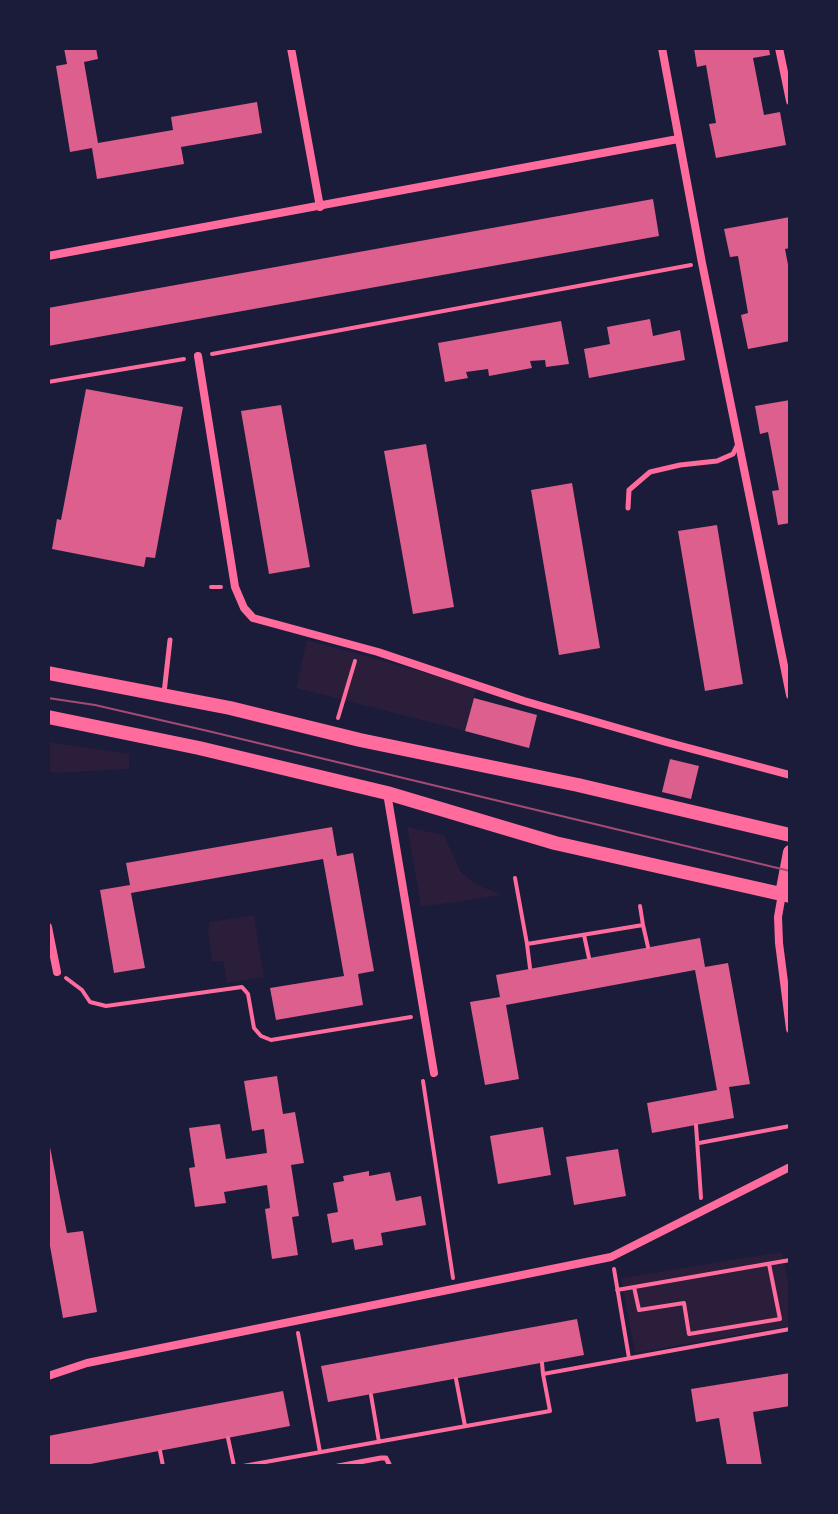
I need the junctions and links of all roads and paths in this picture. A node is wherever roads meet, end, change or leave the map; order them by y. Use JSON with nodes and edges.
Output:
{"nodes":[{"id":1,"x":291,"y":48,"type":"edge"},
{"id":2,"x":662,"y":48,"type":"edge"},
{"id":3,"x":779,"y":48,"type":"edge"},
{"id":4,"x":790,"y":101,"type":"edge"},
{"id":5,"x":678,"y":139,"type":"junction"},
{"id":6,"x":320,"y":207,"type":"junction"},
{"id":7,"x":48,"y":256,"type":"edge"},
{"id":8,"x":702,"y":263,"type":"junction"},
{"id":9,"x":198,"y":356,"type":"junction"},
{"id":10,"x":48,"y":382,"type":"edge"},
{"id":11,"x":739,"y":441,"type":"junction"},
{"id":12,"x":628,"y":508,"type":"dead end"},
{"id":13,"x":211,"y":587,"type":"dead end"},
{"id":14,"x":218,"y":587,"type":"dead end"},
{"id":15,"x":170,"y":640,"type":"dead end"},
{"id":16,"x":785,"y":641,"type":"edge"},
{"id":17,"x":359,"y":647,"type":"junction"},
{"id":18,"x":48,"y":673,"type":"edge"},
{"id":19,"x":164,"y":694,"type":"junction"},
{"id":20,"x":790,"y":695,"type":"edge"},
{"id":21,"x":48,"y":717,"type":"edge"},
{"id":22,"x":333,"y":734,"type":"junction"},
{"id":23,"x":790,"y":775,"type":"edge"},
{"id":24,"x":387,"y":793,"type":"junction"},
{"id":25,"x":790,"y":835,"type":"edge"},
{"id":26,"x":790,"y":852,"type":"edge"},
{"id":27,"x":515,"y":878,"type":"dead end"},
{"id":28,"x":786,"y":895,"type":"edge"},
{"id":29,"x":640,"y":906,"type":"dead end"},
{"id":30,"x":643,"y":925,"type":"junction"},
{"id":31,"x":48,"y":927,"type":"edge"},
{"id":32,"x":584,"y":935,"type":"junction"},
{"id":33,"x":527,"y":944,"type":"junction"},
{"id":34,"x":648,"y":947,"type":"dead end"},
{"id":35,"x":589,"y":958,"type":"dead end"},
{"id":36,"x":530,"y":968,"type":"dead end"},
{"id":37,"x":790,"y":971,"type":"edge"},
{"id":38,"x":57,"y":972,"type":"joint"},
{"id":39,"x":785,"y":988,"type":"junction"},
{"id":40,"x":424,"y":1014,"type":"junction"},
{"id":41,"x":790,"y":1029,"type":"edge"},
{"id":42,"x":434,"y":1073,"type":"joint"},
{"id":43,"x":696,"y":1125,"type":"dead end"},
{"id":44,"x":790,"y":1126,"type":"edge"},
{"id":45,"x":699,"y":1143,"type":"junction"},
{"id":46,"x":790,"y":1167,"type":"edge"},
{"id":47,"x":701,"y":1212,"type":"junction"},
{"id":48,"x":611,"y":1257,"type":"junction"},
{"id":49,"x":790,"y":1260,"type":"edge"},
{"id":50,"x":769,"y":1264,"type":"junction"},
{"id":51,"x":634,"y":1287,"type":"junction"},
{"id":52,"x":455,"y":1290,"type":"junction"},
{"id":53,"x":617,"y":1290,"type":"junction"},
{"id":54,"x":295,"y":1322,"type":"junction"},
{"id":55,"x":790,"y":1329,"type":"edge"},
{"id":56,"x":629,"y":1358,"type":"junction"},
{"id":57,"x":542,"y":1363,"type":"dead end"},
{"id":58,"x":543,"y":1374,"type":"junction"},
{"id":59,"x":48,"y":1376,"type":"edge"},
{"id":60,"x":456,"y":1379,"type":"dead end"},
{"id":61,"x":371,"y":1395,"type":"dead end"},
{"id":62,"x":465,"y":1426,"type":"junction"},
{"id":63,"x":228,"y":1438,"type":"dead end"},
{"id":64,"x":379,"y":1442,"type":"junction"},
{"id":65,"x":160,"y":1451,"type":"dead end"},
{"id":66,"x":320,"y":1452,"type":"junction"},
{"id":67,"x":163,"y":1466,"type":"edge"},
{"id":68,"x":234,"y":1466,"type":"edge"},
{"id":69,"x":243,"y":1466,"type":"edge"},
{"id":70,"x":338,"y":1466,"type":"edge"},
{"id":71,"x":390,"y":1466,"type":"edge"}],
"edges":[{"from":1,"to":6,"type":"street"},
{"from":2,"to":5,"type":"street"},
{"from":3,"to":4,"type":"street"},
{"from":5,"to":6,"type":"street"},
{"from":5,"to":8,"type":"street"},
{"from":6,"to":7,"type":"street"},
{"from":8,"to":9,"type":"path"},
{"from":8,"to":11,"type":"street"},
{"from":9,"to":10,"type":"path"},
{"from":9,"to":17,"type":"street"},
{"from":11,"to":12,"type":"lane"},
{"from":11,"to":16,"type":"street"},
{"from":13,"to":14,"type":"path"},
{"from":15,"to":19,"type":"lane"},
{"from":16,"to":20,"type":"street"},
{"from":17,"to":22,"type":"path"},
{"from":17,"to":23,"type":"street"},
{"from":18,"to":19,"type":"street"},
{"from":19,"to":22,"type":"street"},
{"from":21,"to":24,"type":"street"},
{"from":22,"to":25,"type":"street"},
{"from":24,"to":28,"type":"street"},
{"from":24,"to":40,"type":"street"},
{"from":26,"to":28,"type":"street"},
{"from":27,"to":33,"type":"path"},
{"from":28,"to":39,"type":"street"},
{"from":29,"to":30,"type":"path"},
{"from":30,"to":32,"type":"path"},
{"from":30,"to":34,"type":"path"},
{"from":31,"to":38,"type":"street"},
{"from":32,"to":33,"type":"path"},
{"from":32,"to":35,"type":"path"},
{"from":33,"to":36,"type":"path"},
{"from":37,"to":39,"type":"street"},
{"from":38,"to":40,"type":"path"},
{"from":39,"to":41,"type":"street"},
{"from":40,"to":42,"type":"street"},
{"from":42,"to":52,"type":"path"},
{"from":43,"to":45,"type":"path"},
{"from":44,"to":45,"type":"path"},
{"from":45,"to":47,"type":"path"},
{"from":46,"to":47,"type":"street"},
{"from":47,"to":48,"type":"street"},
{"from":48,"to":52,"type":"street"},
{"from":48,"to":53,"type":"path"},
{"from":49,"to":50,"type":"path"},
{"from":50,"to":51,"type":"path"},
{"from":50,"to":51,"type":"path"},
{"from":51,"to":53,"type":"path"},
{"from":52,"to":54,"type":"street"},
{"from":53,"to":56,"type":"path"},
{"from":54,"to":59,"type":"street"},
{"from":54,"to":66,"type":"path"},
{"from":55,"to":56,"type":"path"},
{"from":56,"to":58,"type":"path"},
{"from":57,"to":58,"type":"path"},
{"from":58,"to":62,"type":"path"},
{"from":60,"to":62,"type":"path"},
{"from":61,"to":64,"type":"path"},
{"from":62,"to":64,"type":"path"},
{"from":63,"to":68,"type":"path"},
{"from":64,"to":66,"type":"path"},
{"from":65,"to":67,"type":"path"},
{"from":66,"to":69,"type":"path"},
{"from":70,"to":71,"type":"lane"}]}
